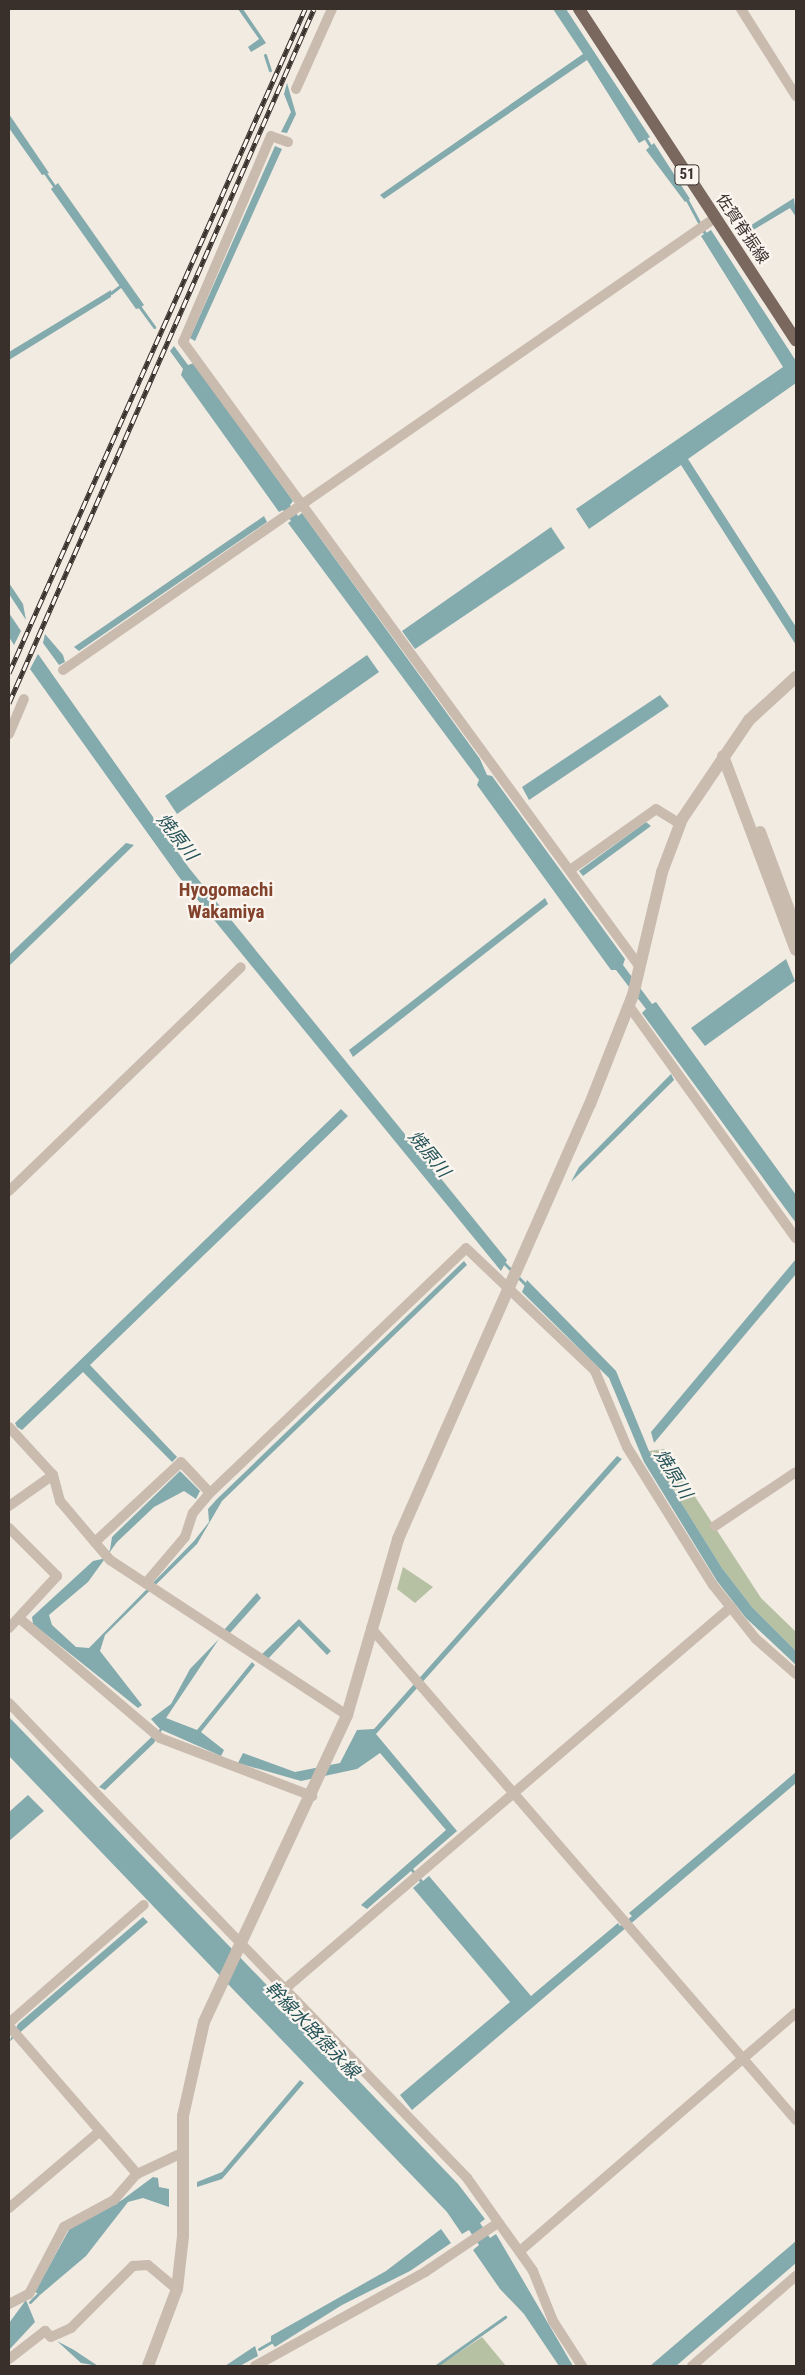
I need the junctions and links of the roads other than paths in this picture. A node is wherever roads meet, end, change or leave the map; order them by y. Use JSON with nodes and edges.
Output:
{"nodes":[{"id":1,"x":332,"y":9,"type":"edge"},
{"id":2,"x":579,"y":9,"type":"edge"},
{"id":3,"x":741,"y":9,"type":"edge"},
{"id":4,"x":296,"y":89,"type":"dead end"},
{"id":5,"x":796,"y":96,"type":"edge"},
{"id":6,"x":288,"y":142,"type":"dead end"},
{"id":7,"x":712,"y":220,"type":"junction"},
{"id":8,"x":796,"y":339,"type":"edge"},
{"id":9,"x":300,"y":505,"type":"junction"},
{"id":10,"x":63,"y":670,"type":"dead end"},
{"id":11,"x":796,"y":677,"type":"edge"},
{"id":12,"x":24,"y":699,"type":"dead end"},
{"id":13,"x":9,"y":734,"type":"edge"},
{"id":14,"x":723,"y":756,"type":"junction"},
{"id":15,"x":680,"y":824,"type":"junction"},
{"id":16,"x":570,"y":870,"type":"junction"},
{"id":17,"x":796,"y":929,"type":"edge"},
{"id":18,"x":796,"y":950,"type":"edge"},
{"id":19,"x":241,"y":967,"type":"dead end"},
{"id":20,"x":639,"y":973,"type":"junction"},
{"id":21,"x":631,"y":1000,"type":"junction"},
{"id":22,"x":9,"y":1191,"type":"edge"},
{"id":23,"x":796,"y":1238,"type":"edge"},
{"id":24,"x":508,"y":1290,"type":"junction"},
{"id":25,"x":9,"y":1427,"type":"edge"},
{"id":26,"x":796,"y":1472,"type":"edge"},
{"id":27,"x":53,"y":1474,"type":"junction"},
{"id":28,"x":210,"y":1493,"type":"junction"},
{"id":29,"x":9,"y":1506,"type":"edge"},
{"id":30,"x":715,"y":1526,"type":"dead end"},
{"id":31,"x":9,"y":1528,"type":"edge"},
{"id":32,"x":95,"y":1542,"type":"junction"},
{"id":33,"x":146,"y":1584,"type":"junction"},
{"id":34,"x":731,"y":1607,"type":"junction"},
{"id":35,"x":19,"y":1618,"type":"junction"},
{"id":36,"x":9,"y":1628,"type":"edge"},
{"id":37,"x":372,"y":1628,"type":"junction"},
{"id":38,"x":796,"y":1674,"type":"edge"},
{"id":39,"x":9,"y":1703,"type":"edge"},
{"id":40,"x":347,"y":1715,"type":"junction"},
{"id":41,"x":513,"y":1792,"type":"junction"},
{"id":42,"x":312,"y":1796,"type":"junction"},
{"id":43,"x":144,"y":1906,"type":"dead end"},
{"id":44,"x":239,"y":1944,"type":"junction"},
{"id":45,"x":286,"y":1988,"type":"junction"},
{"id":46,"x":796,"y":2013,"type":"edge"},
{"id":47,"x":9,"y":2025,"type":"edge"},
{"id":48,"x":744,"y":2058,"type":"junction"},
{"id":49,"x":796,"y":2120,"type":"edge"},
{"id":50,"x":100,"y":2131,"type":"junction"},
{"id":51,"x":182,"y":2153,"type":"junction"},
{"id":52,"x":137,"y":2174,"type":"junction"},
{"id":53,"x":9,"y":2208,"type":"edge"},
{"id":54,"x":498,"y":2223,"type":"junction"},
{"id":55,"x":520,"y":2251,"type":"junction"},
{"id":56,"x":796,"y":2276,"type":"edge"},
{"id":57,"x":176,"y":2289,"type":"junction"},
{"id":58,"x":9,"y":2304,"type":"edge"},
{"id":59,"x":9,"y":2359,"type":"edge"},
{"id":60,"x":148,"y":2366,"type":"edge"},
{"id":61,"x":255,"y":2366,"type":"edge"},
{"id":62,"x":582,"y":2366,"type":"edge"},
{"id":63,"x":692,"y":2366,"type":"edge"}],
"edges":[{"from":1,"to":4,"type":"street"},
{"from":2,"to":7,"type":"main road","name":"佐賀脊振線","number":"51"},
{"from":3,"to":5,"type":"street"},
{"from":6,"to":9,"type":"street"},
{"from":7,"to":8,"type":"main road","name":"佐賀脊振線","number":"51"},
{"from":7,"to":9,"type":"street"},
{"from":9,"to":10,"type":"street"},
{"from":9,"to":16,"type":"street"},
{"from":11,"to":14,"type":"street"},
{"from":12,"to":13,"type":"street"},
{"from":14,"to":15,"type":"street"},
{"from":14,"to":17,"type":"street"},
{"from":14,"to":18,"type":"street"},
{"from":15,"to":16,"type":"street"},
{"from":15,"to":20,"type":"street"},
{"from":16,"to":20,"type":"street"},
{"from":19,"to":22,"type":"street"},
{"from":20,"to":21,"type":"street"},
{"from":21,"to":23,"type":"street"},
{"from":21,"to":24,"type":"street"},
{"from":24,"to":28,"type":"street"},
{"from":24,"to":34,"type":"street"},
{"from":24,"to":37,"type":"street"},
{"from":25,"to":27,"type":"street"},
{"from":26,"to":30,"type":"street"},
{"from":27,"to":29,"type":"street"},
{"from":27,"to":32,"type":"street"},
{"from":28,"to":32,"type":"street"},
{"from":28,"to":33,"type":"street"},
{"from":31,"to":35,"type":"street"},
{"from":32,"to":33,"type":"street"},
{"from":33,"to":40,"type":"street"},
{"from":34,"to":38,"type":"street"},
{"from":34,"to":41,"type":"street"},
{"from":35,"to":36,"type":"street"},
{"from":35,"to":42,"type":"street"},
{"from":37,"to":40,"type":"street"},
{"from":37,"to":41,"type":"street"},
{"from":39,"to":44,"type":"street"},
{"from":40,"to":42,"type":"street"},
{"from":41,"to":45,"type":"street"},
{"from":41,"to":48,"type":"street"},
{"from":42,"to":44,"type":"street"},
{"from":43,"to":47,"type":"street"},
{"from":44,"to":45,"type":"street"},
{"from":44,"to":51,"type":"street"},
{"from":45,"to":54,"type":"street"},
{"from":46,"to":48,"type":"street"},
{"from":47,"to":50,"type":"street"},
{"from":48,"to":49,"type":"street"},
{"from":48,"to":55,"type":"street"},
{"from":50,"to":52,"type":"street"},
{"from":50,"to":53,"type":"street"},
{"from":51,"to":52,"type":"street"},
{"from":51,"to":57,"type":"street"},
{"from":52,"to":58,"type":"street"},
{"from":54,"to":55,"type":"street"},
{"from":54,"to":61,"type":"street"},
{"from":55,"to":62,"type":"street"},
{"from":56,"to":63,"type":"street"},
{"from":57,"to":59,"type":"street"},
{"from":57,"to":60,"type":"street"}]}
